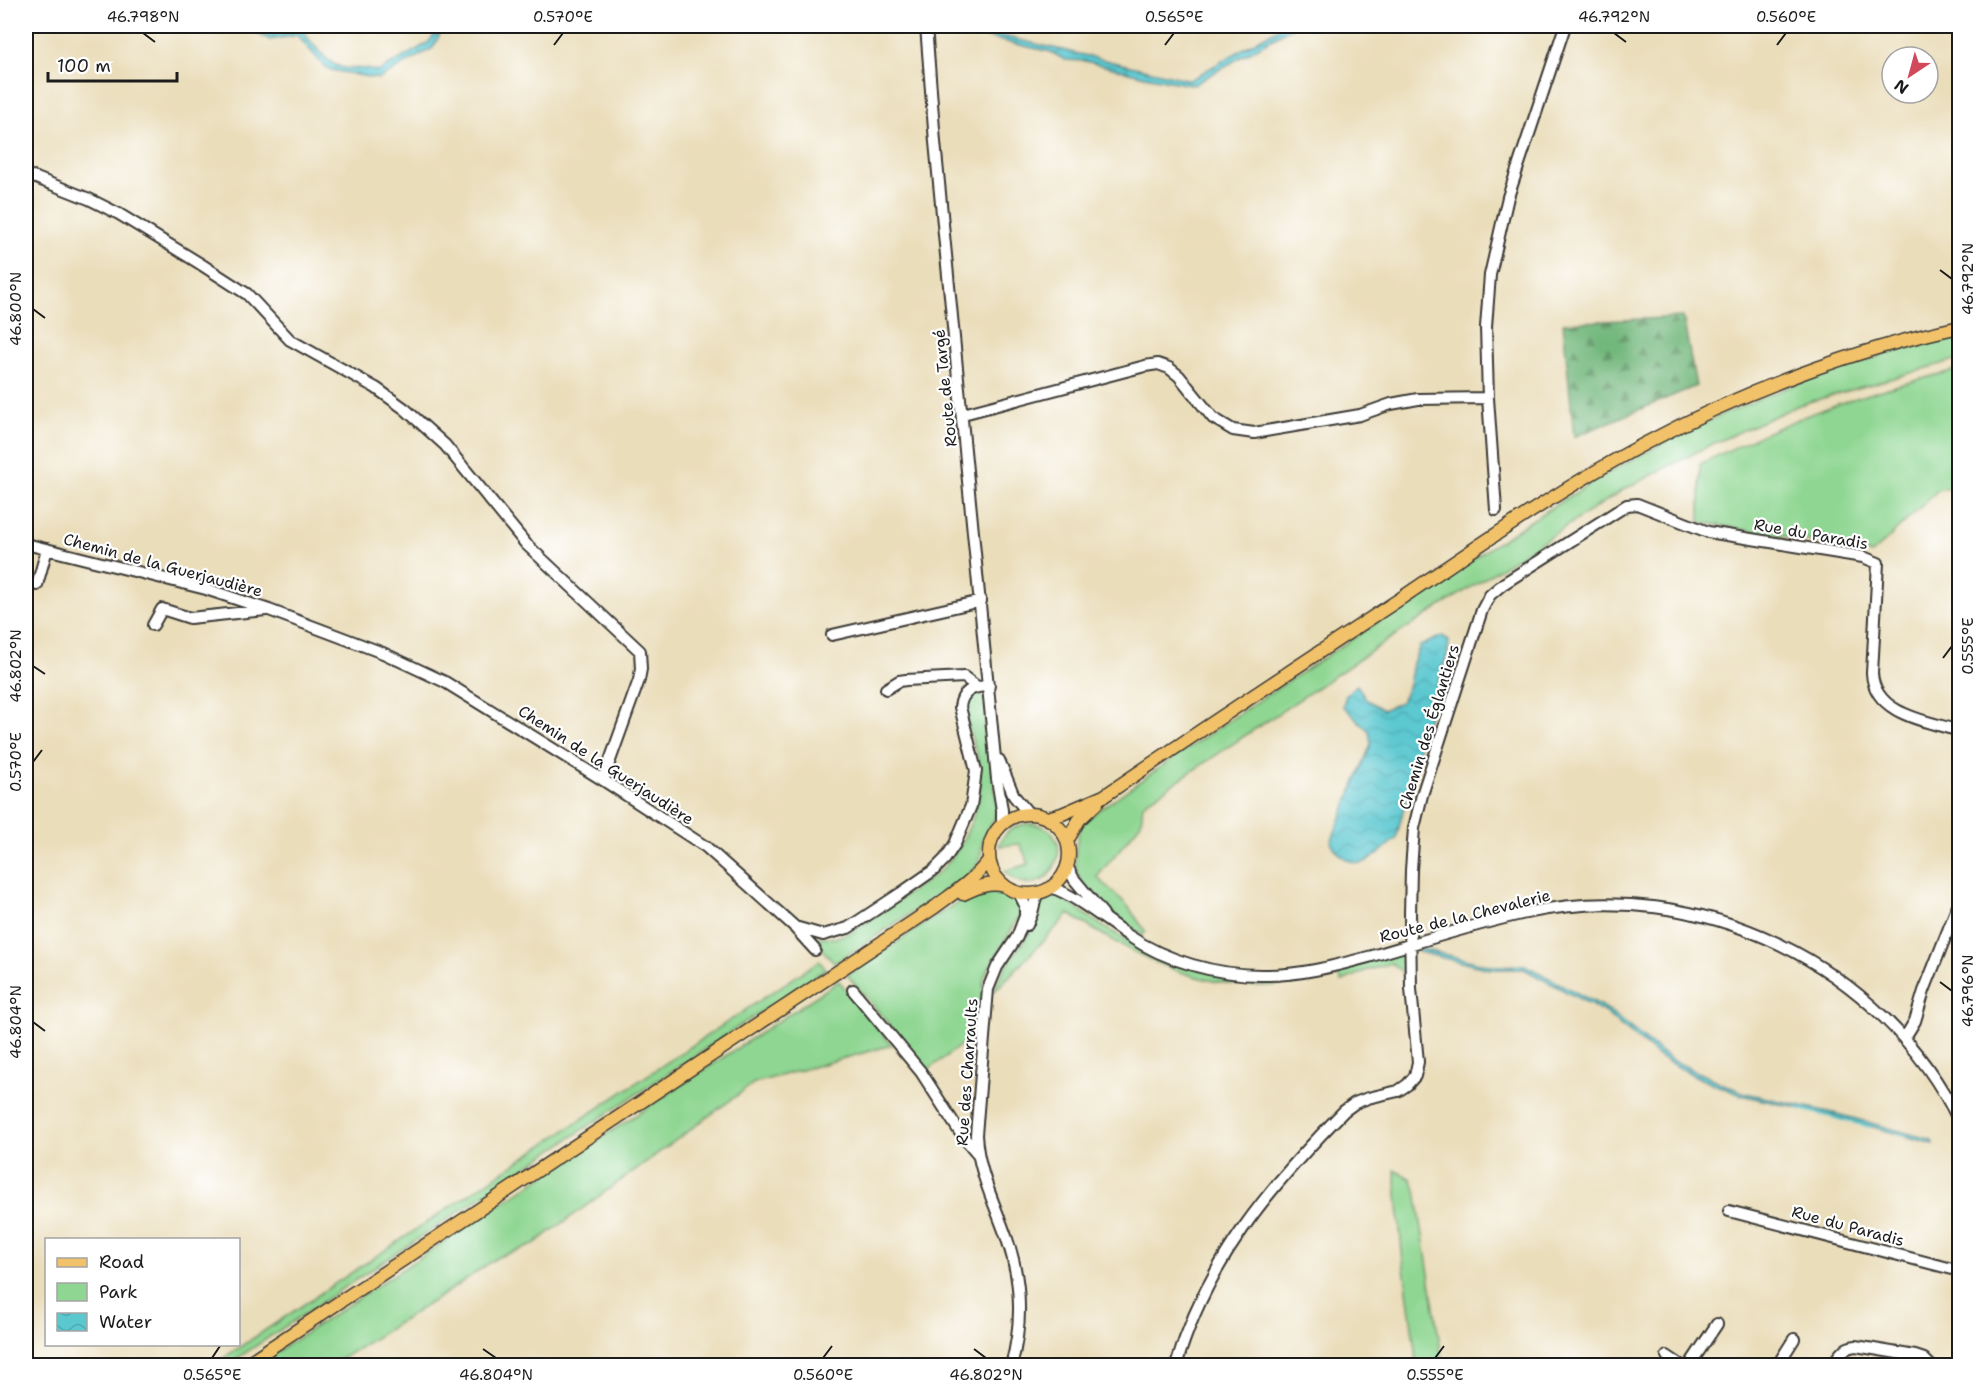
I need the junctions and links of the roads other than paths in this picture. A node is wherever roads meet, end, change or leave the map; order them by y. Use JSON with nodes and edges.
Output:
{"nodes":[{"id":1,"x":926,"y":26,"type":"edge"},
{"id":2,"x":1565,"y":26,"type":"edge"},
{"id":3,"x":26,"y":174,"type":"edge"},
{"id":4,"x":1959,"y":327,"type":"edge"},
{"id":5,"x":1488,"y":398,"type":"junction"},
{"id":6,"x":963,"y":414,"type":"junction"},
{"id":7,"x":1627,"y":505,"type":"joint"},
{"id":8,"x":1496,"y":510,"type":"dead end"},
{"id":9,"x":26,"y":543,"type":"edge"},
{"id":10,"x":47,"y":549,"type":"junction"},
{"id":11,"x":37,"y":585,"type":"dead end"},
{"id":12,"x":981,"y":601,"type":"junction"},
{"id":13,"x":269,"y":610,"type":"junction"},
{"id":14,"x":153,"y":625,"type":"dead end"},
{"id":15,"x":832,"y":635,"type":"dead end"},
{"id":16,"x":976,"y":686,"type":"junction"},
{"id":17,"x":989,"y":686,"type":"junction"},
{"id":18,"x":886,"y":689,"type":"dead end"},
{"id":19,"x":1959,"y":731,"type":"edge"},
{"id":20,"x":995,"y":748,"type":"junction"},
{"id":21,"x":603,"y":780,"type":"junction"},
{"id":22,"x":1104,"y":796,"type":"junction"},
{"id":23,"x":1029,"y":814,"type":"junction"},
{"id":24,"x":1047,"y":818,"type":"junction"},
{"id":25,"x":1002,"y":824,"type":"junction"},
{"id":26,"x":1067,"y":841,"type":"junction"},
{"id":27,"x":989,"y":860,"type":"junction"},
{"id":28,"x":1067,"y":866,"type":"junction"},
{"id":29,"x":1005,"y":886,"type":"junction"},
{"id":30,"x":1051,"y":887,"type":"junction"},
{"id":31,"x":1019,"y":892,"type":"junction"},
{"id":32,"x":1037,"y":893,"type":"junction"},
{"id":33,"x":1959,"y":900,"type":"edge"},
{"id":34,"x":935,"y":907,"type":"junction"},
{"id":35,"x":1114,"y":925,"type":"junction"},
{"id":36,"x":795,"y":927,"type":"junction"},
{"id":37,"x":1017,"y":937,"type":"junction"},
{"id":38,"x":1411,"y":945,"type":"junction"},
{"id":39,"x":815,"y":950,"type":"dead end"},
{"id":40,"x":853,"y":990,"type":"dead end"},
{"id":41,"x":1904,"y":1039,"type":"junction"},
{"id":42,"x":1959,"y":1123,"type":"edge"},
{"id":43,"x":977,"y":1153,"type":"junction"},
{"id":44,"x":1729,"y":1211,"type":"dead end"},
{"id":45,"x":1959,"y":1271,"type":"edge"},
{"id":46,"x":1717,"y":1324,"type":"dead end"},
{"id":47,"x":1794,"y":1339,"type":"dead end"},
{"id":48,"x":1667,"y":1356,"type":"dead end"},
{"id":49,"x":243,"y":1365,"type":"edge"},
{"id":50,"x":1011,"y":1365,"type":"edge"},
{"id":51,"x":1176,"y":1365,"type":"edge"},
{"id":52,"x":1682,"y":1365,"type":"edge"},
{"id":53,"x":1689,"y":1365,"type":"edge"},
{"id":54,"x":1777,"y":1365,"type":"edge"},
{"id":55,"x":1832,"y":1365,"type":"edge"},
{"id":56,"x":1931,"y":1365,"type":"edge"}],
"edges":[{"from":1,"to":6,"type":"street","name":"Route de Targé"},
{"from":2,"to":5,"type":"street"},
{"from":3,"to":21,"type":"street"},
{"from":4,"to":22,"type":"main road"},
{"from":5,"to":6,"type":"street"},
{"from":5,"to":8,"type":"street"},
{"from":6,"to":12,"type":"street","name":"Route de Targé"},
{"from":7,"to":19,"type":"street","name":"Rue du Paradis"},
{"from":7,"to":38,"type":"street","name":"Chemin des Églantiers"},
{"from":9,"to":10,"type":"street","name":"Chemin de la Guerjaudière"},
{"from":10,"to":11,"type":"street"},
{"from":10,"to":13,"type":"street","name":"Chemin de la Guerjaudière"},
{"from":12,"to":15,"type":"street"},
{"from":12,"to":17,"type":"street","name":"Route de Targé"},
{"from":13,"to":14,"type":"street"},
{"from":13,"to":21,"type":"street","name":"Chemin de la Guerjaudière"},
{"from":16,"to":17,"type":"street"},
{"from":16,"to":18,"type":"street"},
{"from":16,"to":36,"type":"street","name":"Chemin de la Guerjaudière"},
{"from":17,"to":20,"type":"street","name":"Route de Targé"},
{"from":20,"to":23,"type":"street","name":"Route de Targé"},
{"from":20,"to":25,"type":"street","name":"Route de Targé"},
{"from":21,"to":36,"type":"street","name":"Chemin de la Guerjaudière"},
{"from":22,"to":24,"type":"main road"},
{"from":22,"to":26,"type":"main road"},
{"from":23,"to":24,"type":"main road"},
{"from":23,"to":25,"type":"main road"},
{"from":24,"to":26,"type":"main road"},
{"from":25,"to":27,"type":"main road"},
{"from":26,"to":28,"type":"main road"},
{"from":27,"to":29,"type":"main road"},
{"from":27,"to":34,"type":"main road"},
{"from":28,"to":30,"type":"main road"},
{"from":28,"to":35,"type":"street","name":"Route de la Chevalerie"},
{"from":29,"to":31,"type":"main road"},
{"from":29,"to":34,"type":"main road"},
{"from":30,"to":32,"type":"main road"},
{"from":30,"to":35,"type":"street","name":"Route de la Chevalerie"},
{"from":31,"to":32,"type":"main road"},
{"from":31,"to":37,"type":"street","name":"Rue des Charraults"},
{"from":32,"to":37,"type":"street"},
{"from":33,"to":41,"type":"street"},
{"from":34,"to":49,"type":"main road"},
{"from":35,"to":38,"type":"street","name":"Route de la Chevalerie"},
{"from":36,"to":39,"type":"street"},
{"from":37,"to":43,"type":"street","name":"Rue des Charraults"},
{"from":38,"to":41,"type":"street","name":"Route de la Chevalerie"},
{"from":38,"to":51,"type":"street","name":"Chemin des Églantiers"},
{"from":40,"to":43,"type":"street"},
{"from":41,"to":42,"type":"street"},
{"from":43,"to":50,"type":"street","name":"Rue des Charraults"},
{"from":44,"to":45,"type":"street","name":"Rue du Paradis"},
{"from":46,"to":53,"type":"street"},
{"from":47,"to":54,"type":"street"},
{"from":48,"to":52,"type":"street"},
{"from":55,"to":56,"type":"street"}]}
